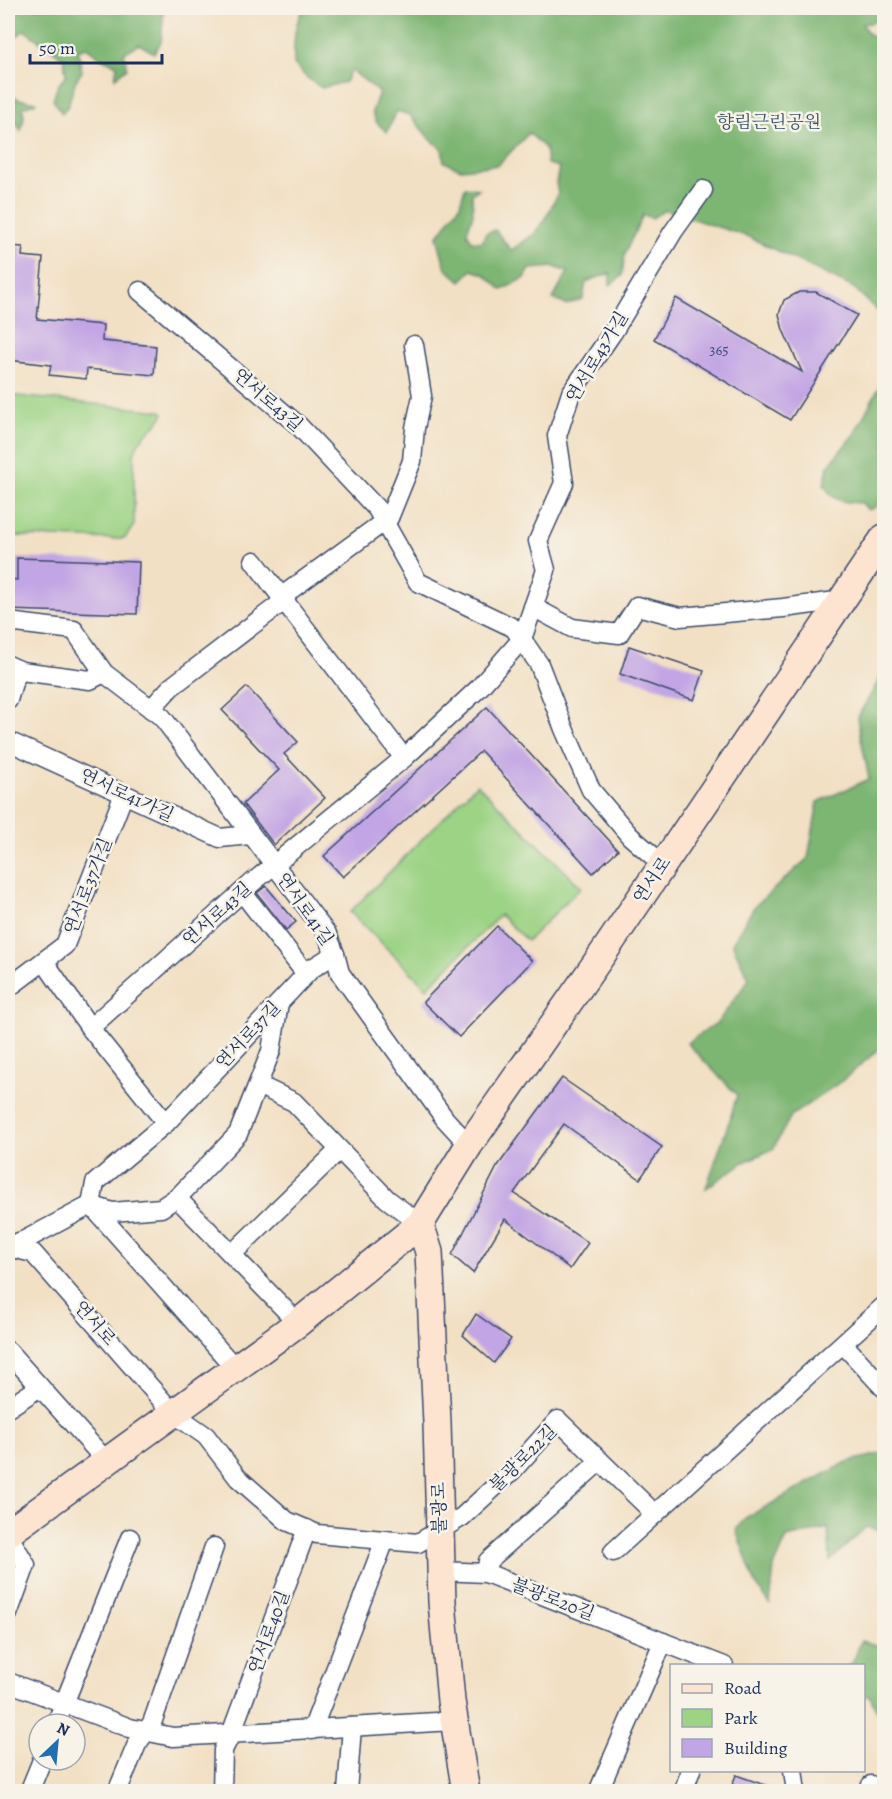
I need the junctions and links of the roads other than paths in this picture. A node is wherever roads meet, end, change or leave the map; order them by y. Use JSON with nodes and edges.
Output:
{"nodes":[{"id":1,"x":703,"y":190,"type":"dead end"},
{"id":2,"x":140,"y":291,"type":"dead end"},
{"id":3,"x":414,"y":345,"type":"dead end"},
{"id":4,"x":383,"y":522,"type":"junction"},
{"id":5,"x":885,"y":538,"type":"edge"},
{"id":6,"x":254,"y":561,"type":"dead end"},
{"id":7,"x":844,"y":600,"type":"junction"},
{"id":8,"x":284,"y":601,"type":"junction"},
{"id":9,"x":533,"y":607,"type":"junction"},
{"id":10,"x":8,"y":622,"type":"edge"},
{"id":11,"x":522,"y":639,"type":"junction"},
{"id":12,"x":12,"y":667,"type":"edge"},
{"id":13,"x":104,"y":673,"type":"junction"},
{"id":14,"x":8,"y":700,"type":"edge"},
{"id":15,"x":151,"y":709,"type":"junction"},
{"id":16,"x":8,"y":741,"type":"edge"},
{"id":17,"x":404,"y":758,"type":"junction"},
{"id":18,"x":124,"y":794,"type":"junction"},
{"id":19,"x":250,"y":835,"type":"junction"},
{"id":20,"x":662,"y":864,"type":"junction"},
{"id":21,"x":274,"y":866,"type":"junction"},
{"id":22,"x":242,"y":891,"type":"junction"},
{"id":23,"x":335,"y":954,"type":"junction"},
{"id":24,"x":44,"y":961,"type":"junction"},
{"id":25,"x":306,"y":974,"type":"junction"},
{"id":26,"x":8,"y":988,"type":"edge"},
{"id":27,"x":279,"y":1003,"type":"junction"},
{"id":28,"x":90,"y":1028,"type":"junction"},
{"id":29,"x":258,"y":1085,"type":"junction"},
{"id":30,"x":166,"y":1123,"type":"junction"},
{"id":31,"x":469,"y":1145,"type":"junction"},
{"id":32,"x":339,"y":1150,"type":"junction"},
{"id":33,"x":177,"y":1198,"type":"junction"},
{"id":34,"x":91,"y":1204,"type":"junction"},
{"id":35,"x":420,"y":1224,"type":"junction"},
{"id":36,"x":8,"y":1246,"type":"edge"},
{"id":37,"x":231,"y":1254,"type":"junction"},
{"id":38,"x":885,"y":1306,"type":"edge"},
{"id":39,"x":298,"y":1323,"type":"junction"},
{"id":40,"x":843,"y":1344,"type":"junction"},
{"id":41,"x":8,"y":1351,"type":"edge"},
{"id":42,"x":235,"y":1368,"type":"junction"},
{"id":43,"x":885,"y":1386,"type":"edge"},
{"id":44,"x":40,"y":1387,"type":"junction"},
{"id":45,"x":8,"y":1408,"type":"edge"},
{"id":46,"x":174,"y":1413,"type":"junction"},
{"id":47,"x":106,"y":1461,"type":"junction"},
{"id":48,"x":600,"y":1461,"type":"junction"},
{"id":49,"x":655,"y":1514,"type":"junction"},
{"id":50,"x":307,"y":1529,"type":"junction"},
{"id":51,"x":439,"y":1532,"type":"junction"},
{"id":52,"x":8,"y":1534,"type":"edge"},
{"id":53,"x":130,"y":1538,"type":"dead end"},
{"id":54,"x":385,"y":1540,"type":"junction"},
{"id":55,"x":214,"y":1547,"type":"dead end"},
{"id":56,"x":613,"y":1552,"type":"dead end"},
{"id":57,"x":440,"y":1571,"type":"junction"},
{"id":58,"x":486,"y":1573,"type":"junction"},
{"id":59,"x":8,"y":1614,"type":"edge"},
{"id":60,"x":663,"y":1642,"type":"junction"},
{"id":61,"x":721,"y":1664,"type":"edge"},
{"id":62,"x":8,"y":1682,"type":"edge"},
{"id":63,"x":65,"y":1703,"type":"junction"},
{"id":64,"x":61,"y":1712,"type":"edge"},
{"id":65,"x":454,"y":1721,"type":"junction"},
{"id":66,"x":352,"y":1727,"type":"junction"},
{"id":67,"x":312,"y":1730,"type":"junction"},
{"id":68,"x":146,"y":1731,"type":"junction"},
{"id":69,"x":231,"y":1734,"type":"junction"},
{"id":70,"x":37,"y":1772,"type":"edge"},
{"id":71,"x":690,"y":1772,"type":"edge"},
{"id":72,"x":793,"y":1772,"type":"edge"},
{"id":73,"x":29,"y":1791,"type":"edge"},
{"id":74,"x":117,"y":1791,"type":"edge"},
{"id":75,"x":222,"y":1791,"type":"edge"},
{"id":76,"x":347,"y":1791,"type":"edge"},
{"id":77,"x":466,"y":1791,"type":"edge"},
{"id":78,"x":598,"y":1791,"type":"edge"},
{"id":79,"x":683,"y":1791,"type":"edge"},
{"id":80,"x":796,"y":1791,"type":"edge"}],
"edges":[{"from":1,"to":9,"type":"street","name":"연서로43가길"},
{"from":2,"to":4,"type":"street","name":"연서로43길"},
{"from":3,"to":4,"type":"street"},
{"from":4,"to":8,"type":"street"},
{"from":4,"to":11,"type":"street","name":"연서로43길"},
{"from":5,"to":7,"type":"main road","name":"연서로"},
{"from":6,"to":8,"type":"street"},
{"from":7,"to":9,"type":"street"},
{"from":7,"to":20,"type":"main road","name":"연서로"},
{"from":8,"to":15,"type":"street"},
{"from":8,"to":17,"type":"street"},
{"from":9,"to":11,"type":"street","name":"연서로43가길"},
{"from":10,"to":13,"type":"street","name":"연서로41길"},
{"from":11,"to":17,"type":"street","name":"연서로43길"},
{"from":11,"to":20,"type":"street","name":"연서로43길"},
{"from":12,"to":13,"type":"street"},
{"from":12,"to":14,"type":"street"},
{"from":13,"to":15,"type":"street","name":"연서로41길"},
{"from":15,"to":19,"type":"street","name":"연서로41길"},
{"from":16,"to":18,"type":"street","name":"연서로41가길"},
{"from":17,"to":21,"type":"street","name":"연서로43길"},
{"from":18,"to":19,"type":"street","name":"연서로41가길"},
{"from":18,"to":24,"type":"street","name":"연서로37가길"},
{"from":19,"to":21,"type":"street","name":"연서로41길"},
{"from":20,"to":31,"type":"main road","name":"연서로"},
{"from":21,"to":22,"type":"street","name":"연서로43길"},
{"from":21,"to":23,"type":"street","name":"연서로41길"},
{"from":22,"to":25,"type":"street"},
{"from":22,"to":28,"type":"street","name":"연서로43길"},
{"from":23,"to":25,"type":"street","name":"연서로37길"},
{"from":23,"to":31,"type":"street","name":"연서로41길"},
{"from":24,"to":26,"type":"street","name":"연서로37가길"},
{"from":24,"to":28,"type":"street"},
{"from":25,"to":27,"type":"street","name":"연서로37길"},
{"from":27,"to":29,"type":"street"},
{"from":27,"to":30,"type":"street","name":"연서로37길"},
{"from":28,"to":30,"type":"street"},
{"from":29,"to":32,"type":"street"},
{"from":29,"to":33,"type":"street"},
{"from":30,"to":34,"type":"street","name":"연서로37길"},
{"from":31,"to":35,"type":"main road","name":"연서로"},
{"from":32,"to":35,"type":"street"},
{"from":32,"to":37,"type":"street"},
{"from":33,"to":34,"type":"street"},
{"from":33,"to":37,"type":"street"},
{"from":34,"to":36,"type":"street"},
{"from":34,"to":42,"type":"street"},
{"from":35,"to":39,"type":"main road","name":"연서로"},
{"from":35,"to":51,"type":"main road","name":"불광로"},
{"from":36,"to":46,"type":"street","name":"연서로"},
{"from":37,"to":39,"type":"street"},
{"from":38,"to":40,"type":"street"},
{"from":39,"to":42,"type":"main road","name":"연서로"},
{"from":40,"to":43,"type":"street"},
{"from":40,"to":49,"type":"street"},
{"from":41,"to":44,"type":"street"},
{"from":42,"to":46,"type":"main road","name":"연서로"},
{"from":44,"to":45,"type":"street"},
{"from":44,"to":47,"type":"street"},
{"from":46,"to":47,"type":"main road","name":"연서로"},
{"from":46,"to":50,"type":"street","name":"연서로"},
{"from":47,"to":52,"type":"main road","name":"연서로"},
{"from":48,"to":49,"type":"street","name":"불광로22길"},
{"from":48,"to":51,"type":"street","name":"불광로22길"},
{"from":48,"to":58,"type":"street"},
{"from":49,"to":56,"type":"street"},
{"from":50,"to":54,"type":"street","name":"연서로"},
{"from":50,"to":69,"type":"street","name":"연서로40길"},
{"from":51,"to":54,"type":"street","name":"연서로"},
{"from":51,"to":57,"type":"main road","name":"불광로"},
{"from":52,"to":59,"type":"street"},
{"from":53,"to":63,"type":"street"},
{"from":54,"to":67,"type":"street"},
{"from":55,"to":68,"type":"street"},
{"from":57,"to":58,"type":"street","name":"불광로20길"},
{"from":57,"to":65,"type":"main road","name":"불광로"},
{"from":58,"to":60,"type":"street","name":"불광로20길"},
{"from":60,"to":61,"type":"street","name":"불광로20길"},
{"from":60,"to":78,"type":"street"},
{"from":62,"to":63,"type":"street"},
{"from":63,"to":64,"type":"street"},
{"from":63,"to":68,"type":"street"},
{"from":65,"to":66,"type":"street"},
{"from":65,"to":77,"type":"main road","name":"불광로"},
{"from":66,"to":67,"type":"street"},
{"from":66,"to":76,"type":"street"},
{"from":67,"to":69,"type":"street"},
{"from":68,"to":69,"type":"street"},
{"from":68,"to":74,"type":"street"},
{"from":69,"to":75,"type":"street","name":"연서로40길"},
{"from":70,"to":73,"type":"street"},
{"from":71,"to":79,"type":"street"},
{"from":72,"to":80,"type":"street"}]}
